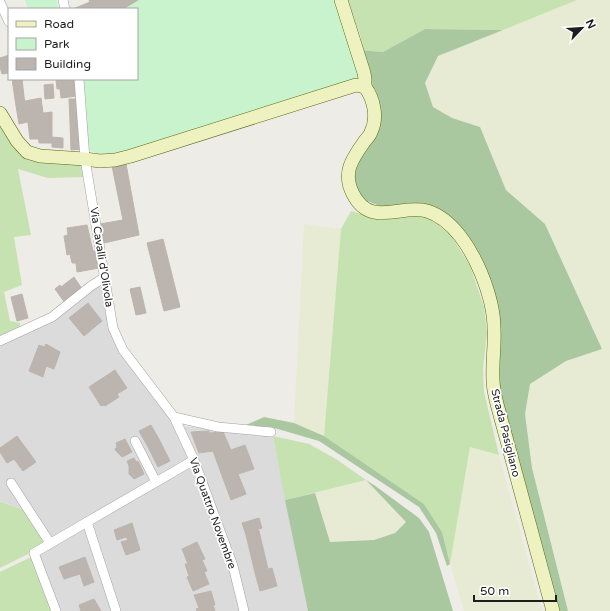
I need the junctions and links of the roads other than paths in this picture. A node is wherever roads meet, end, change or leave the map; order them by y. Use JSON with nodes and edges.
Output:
{"nodes":[{"id":1,"x":341,"y":0,"type":"edge"},
{"id":2,"x":0,"y":2,"type":"edge"},
{"id":3,"x":8,"y":20,"type":"edge"},
{"id":4,"x":78,"y":80,"type":"edge"},
{"id":5,"x":365,"y":87,"type":"junction"},
{"id":6,"x":0,"y":113,"type":"edge"},
{"id":7,"x":85,"y":159,"type":"junction"},
{"id":8,"x":105,"y":277,"type":"junction"},
{"id":9,"x":0,"y":341,"type":"edge"},
{"id":10,"x":174,"y":417,"type":"junction"},
{"id":11,"x":271,"y":432,"type":"dead end"},
{"id":12,"x":135,"y":442,"type":"dead end"},
{"id":13,"x":194,"y":460,"type":"junction"},
{"id":14,"x":156,"y":482,"type":"junction"},
{"id":15,"x":11,"y":483,"type":"dead end"},
{"id":16,"x":87,"y":522,"type":"junction"},
{"id":17,"x":50,"y":543,"type":"junction"},
{"id":18,"x":56,"y":611,"type":"edge"},
{"id":19,"x":116,"y":611,"type":"edge"},
{"id":20,"x":244,"y":611,"type":"edge"},
{"id":21,"x":553,"y":611,"type":"edge"}],
"edges":[{"from":1,"to":5,"type":"street","name":"Strada Pasigliano"},
{"from":2,"to":3,"type":"street"},
{"from":4,"to":7,"type":"street","name":"Via Cavalli d'Olivola"},
{"from":5,"to":7,"type":"street"},
{"from":5,"to":21,"type":"street","name":"Strada Pasigliano"},
{"from":6,"to":7,"type":"street"},
{"from":7,"to":8,"type":"street","name":"Via Cavalli d'Olivola"},
{"from":8,"to":9,"type":"street"},
{"from":8,"to":10,"type":"street","name":"Via Cavalli d'Olivola"},
{"from":10,"to":11,"type":"street"},
{"from":10,"to":13,"type":"street","name":"Via Quattro Novembre"},
{"from":12,"to":14,"type":"street"},
{"from":13,"to":14,"type":"street"},
{"from":13,"to":20,"type":"street","name":"Via Quattro Novembre"},
{"from":14,"to":16,"type":"street"},
{"from":15,"to":17,"type":"street"},
{"from":16,"to":17,"type":"street"},
{"from":16,"to":19,"type":"street"},
{"from":17,"to":18,"type":"street"}]}
